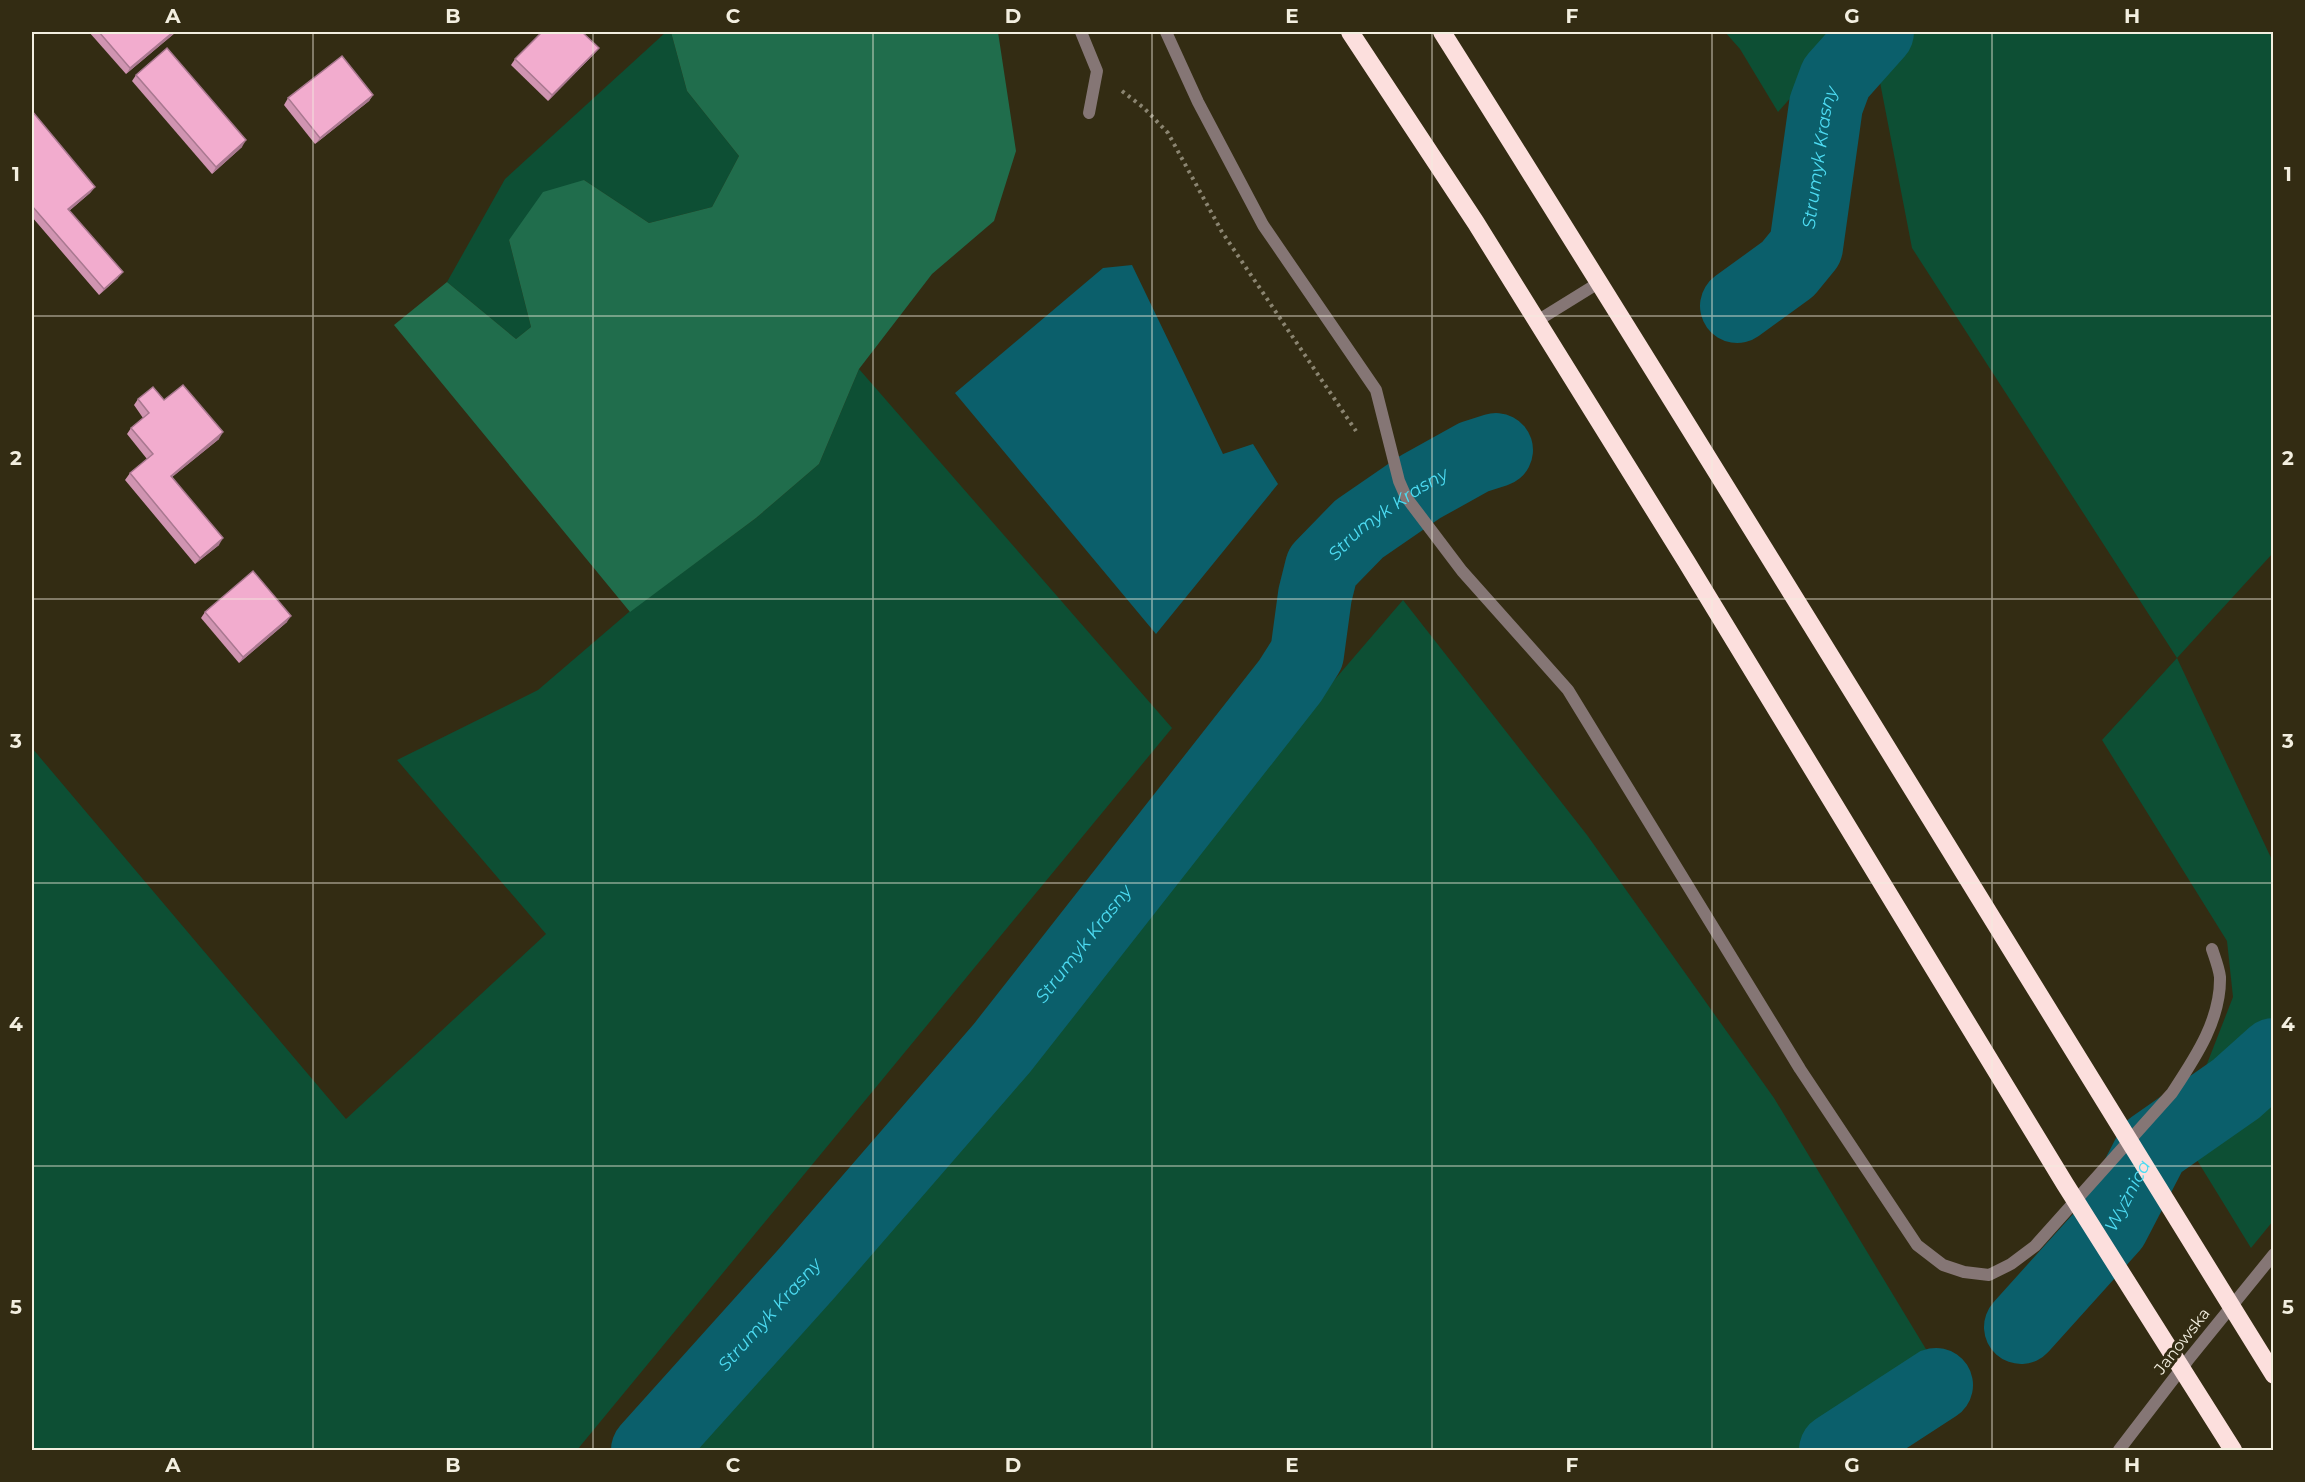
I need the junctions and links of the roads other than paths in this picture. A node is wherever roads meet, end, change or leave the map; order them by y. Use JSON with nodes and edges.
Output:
{"nodes":[{"id":1,"x":1081,"y":32,"type":"edge"},
{"id":2,"x":1166,"y":32,"type":"edge"},
{"id":3,"x":1350,"y":32,"type":"edge"},
{"id":4,"x":1442,"y":32,"type":"edge"},
{"id":5,"x":1089,"y":113,"type":"dead end"},
{"id":6,"x":1600,"y":282,"type":"junction"},
{"id":7,"x":1537,"y":321,"type":"junction"},
{"id":8,"x":2212,"y":949,"type":"dead end"},
{"id":9,"x":2274,"y":1254,"type":"edge"},
{"id":10,"x":2269,"y":1368,"type":"edge"},
{"id":11,"x":2119,"y":1450,"type":"edge"},
{"id":12,"x":2233,"y":1450,"type":"edge"}],
"edges":[{"from":1,"to":5,"type":"street"},
{"from":2,"to":8,"type":"street"},
{"from":3,"to":7,"type":"highway"},
{"from":4,"to":6,"type":"highway"},
{"from":6,"to":7,"type":"street"},
{"from":6,"to":10,"type":"highway"},
{"from":7,"to":12,"type":"highway"},
{"from":9,"to":11,"type":"street","name":"Janowska"}]}
